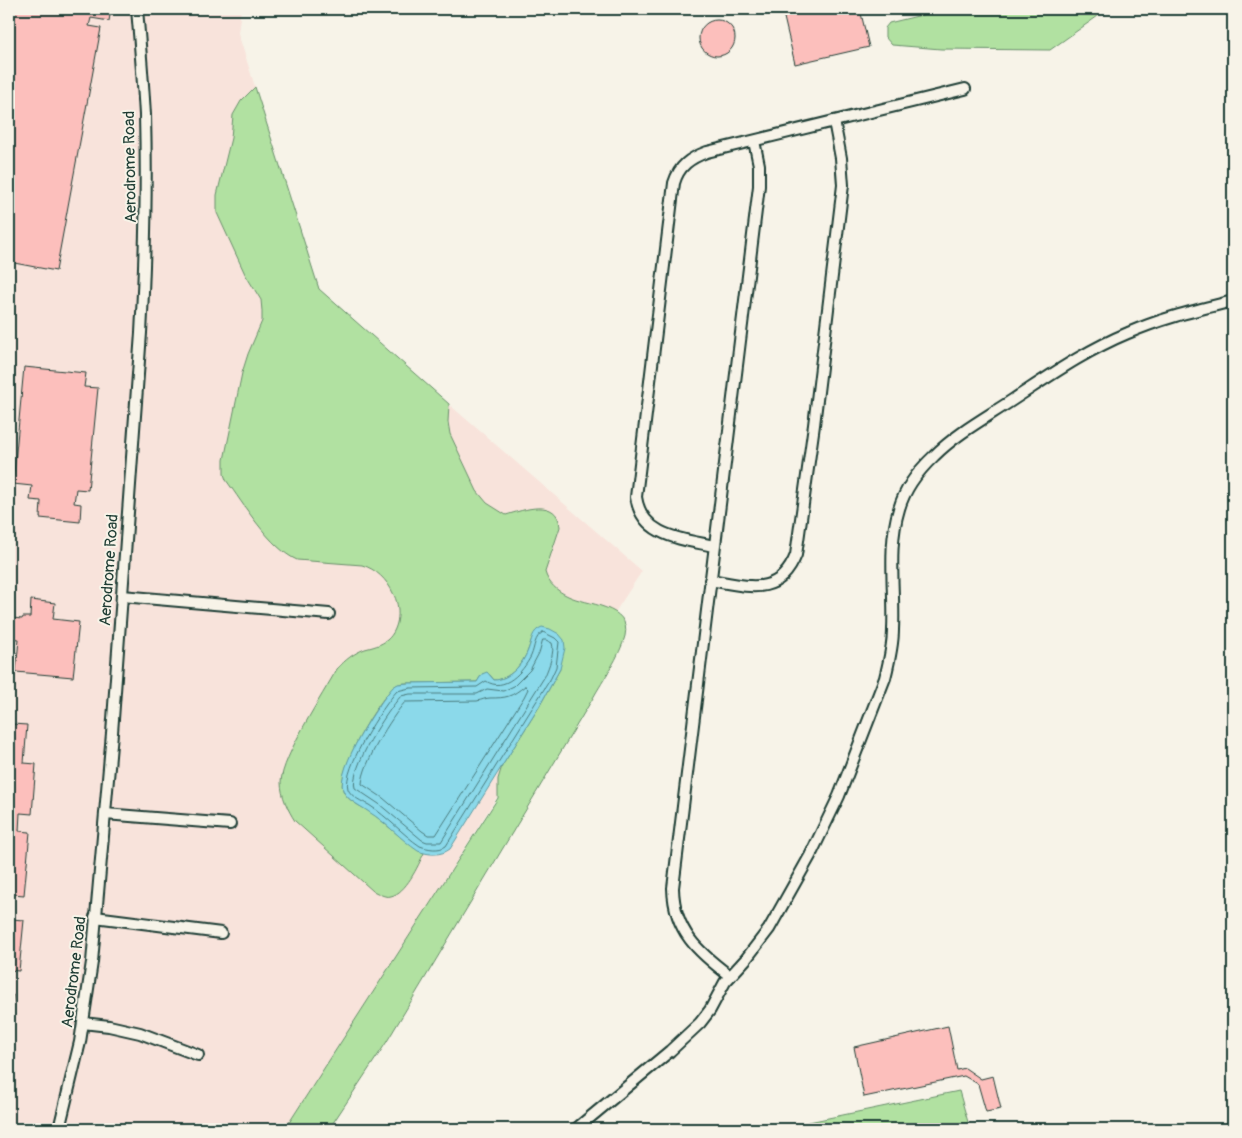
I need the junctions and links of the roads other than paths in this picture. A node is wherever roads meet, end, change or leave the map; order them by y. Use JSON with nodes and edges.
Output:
{"nodes":[{"id":1,"x":137,"y":9,"type":"edge"},
{"id":2,"x":965,"y":90,"type":"dead end"},
{"id":3,"x":834,"y":121,"type":"junction"},
{"id":4,"x":754,"y":141,"type":"junction"},
{"id":5,"x":1233,"y":302,"type":"edge"},
{"id":6,"x":714,"y":546,"type":"junction"},
{"id":7,"x":710,"y":580,"type":"junction"},
{"id":8,"x":122,"y":596,"type":"junction"},
{"id":9,"x":329,"y":614,"type":"dead end"},
{"id":10,"x":104,"y":814,"type":"junction"},
{"id":11,"x":230,"y":824,"type":"dead end"},
{"id":12,"x":95,"y":918,"type":"junction"},
{"id":13,"x":221,"y":933,"type":"dead end"},
{"id":14,"x":730,"y":976,"type":"junction"},
{"id":15,"x":83,"y":1023,"type":"junction"},
{"id":16,"x":198,"y":1055,"type":"dead end"},
{"id":17,"x":59,"y":1129,"type":"edge"},
{"id":18,"x":576,"y":1129,"type":"edge"}],
"edges":[{"from":1,"to":8,"type":"lane","name":"Aerodrome Road"},
{"from":2,"to":3,"type":"lane"},
{"from":3,"to":4,"type":"lane"},
{"from":3,"to":7,"type":"lane"},
{"from":4,"to":6,"type":"lane"},
{"from":4,"to":6,"type":"lane"},
{"from":5,"to":14,"type":"lane"},
{"from":6,"to":7,"type":"lane"},
{"from":7,"to":14,"type":"lane"},
{"from":8,"to":9,"type":"lane"},
{"from":8,"to":10,"type":"lane","name":"Aerodrome Road"},
{"from":10,"to":11,"type":"lane"},
{"from":10,"to":12,"type":"lane","name":"Aerodrome Road"},
{"from":12,"to":13,"type":"lane"},
{"from":12,"to":15,"type":"lane","name":"Aerodrome Road"},
{"from":14,"to":18,"type":"lane"},
{"from":15,"to":16,"type":"lane"},
{"from":15,"to":17,"type":"lane","name":"Aerodrome Road"}]}
